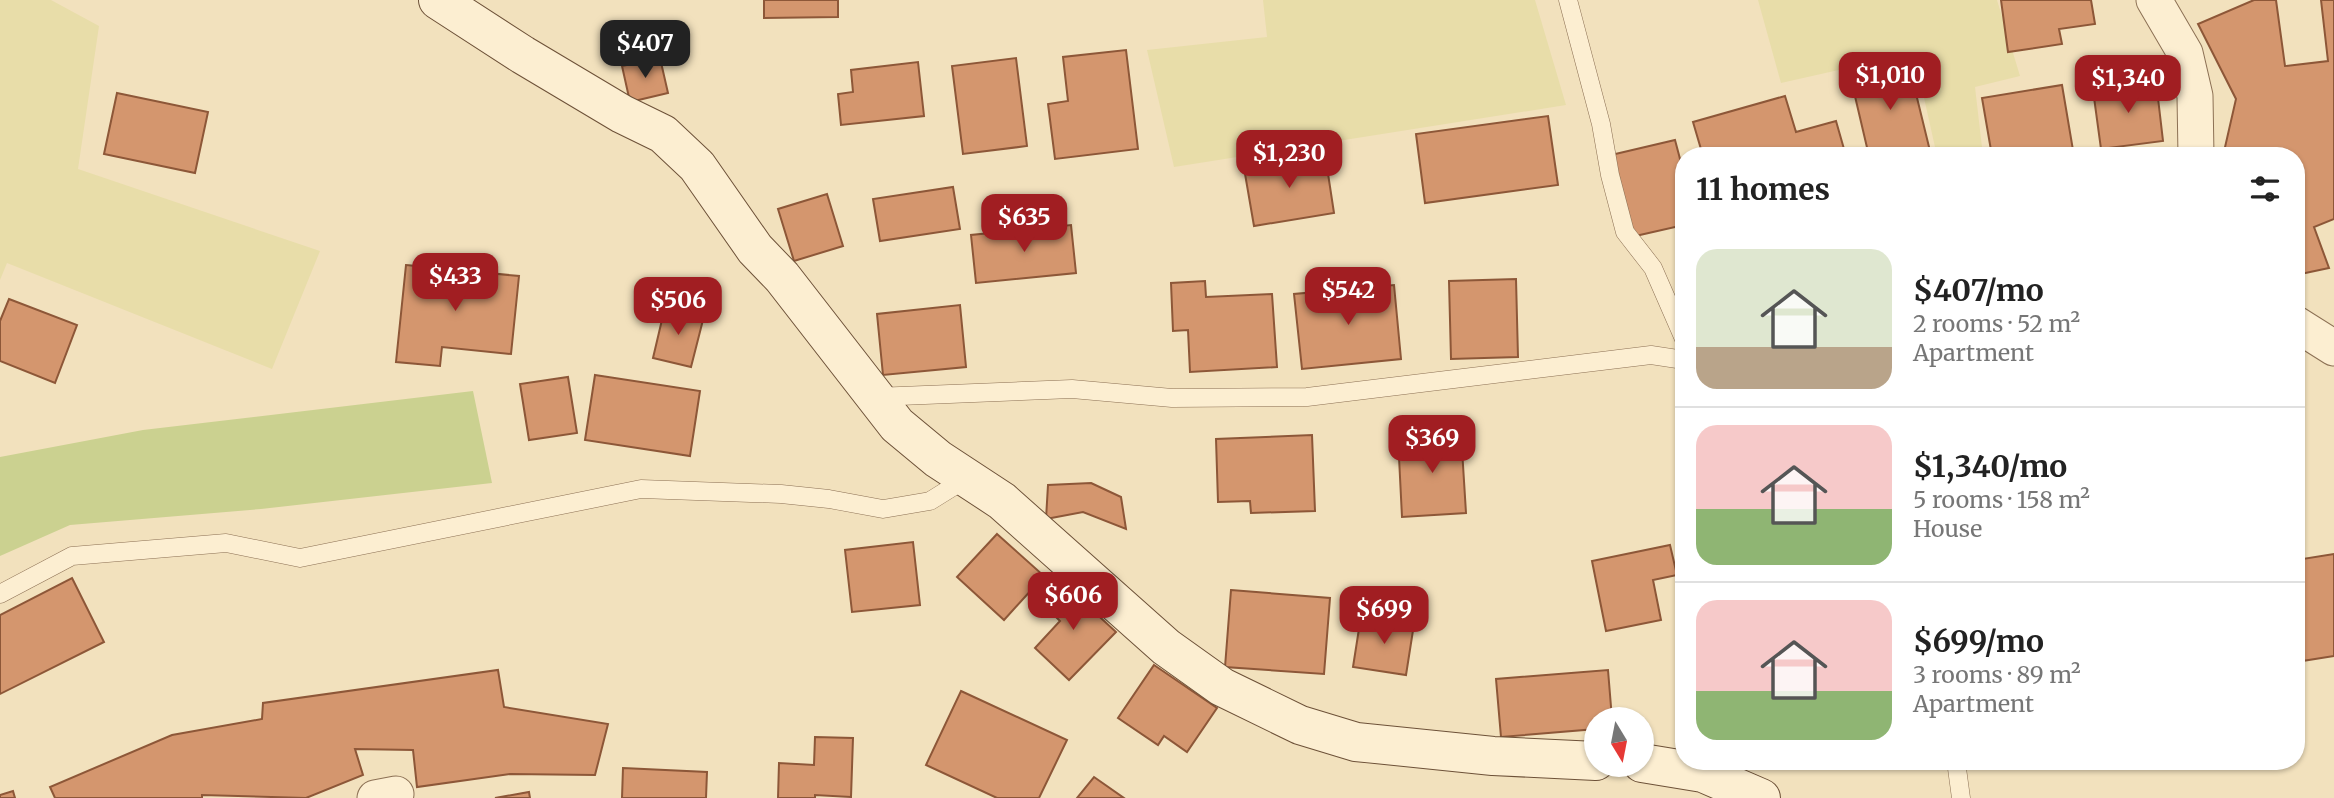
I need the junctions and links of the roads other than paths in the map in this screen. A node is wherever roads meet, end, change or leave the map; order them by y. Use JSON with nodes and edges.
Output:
{"nodes":[{"id":1,"x":438,"y":0,"type":"edge"},
{"id":2,"x":1568,"y":0,"type":"edge"},
{"id":3,"x":2154,"y":0,"type":"edge"},
{"id":4,"x":2196,"y":147,"type":"edge"},
{"id":5,"x":1675,"y":318,"type":"edge"},
{"id":6,"x":2305,"y":330,"type":"edge"},
{"id":7,"x":2334,"y":348,"type":"edge"},
{"id":8,"x":1675,"y":359,"type":"edge"},
{"id":9,"x":874,"y":397,"type":"junction"},
{"id":10,"x":967,"y":478,"type":"junction"},
{"id":11,"x":0,"y":594,"type":"edge"},
{"id":12,"x":1584,"y":760,"type":"edge"},
{"id":13,"x":1654,"y":765,"type":"edge"},
{"id":14,"x":1675,"y":768,"type":"edge"},
{"id":15,"x":1685,"y":770,"type":"edge"},
{"id":16,"x":1957,"y":770,"type":"edge"},
{"id":17,"x":1761,"y":798,"type":"edge"},
{"id":18,"x":1961,"y":798,"type":"edge"}],
"edges":[{"from":1,"to":9,"type":"street"},
{"from":2,"to":5,"type":"lane"},
{"from":3,"to":4,"type":"street"},
{"from":6,"to":7,"type":"street"},
{"from":8,"to":9,"type":"lane"},
{"from":9,"to":10,"type":"street"},
{"from":10,"to":11,"type":"lane"},
{"from":10,"to":12,"type":"street"},
{"from":13,"to":14,"type":"street"},
{"from":15,"to":17,"type":"street"},
{"from":16,"to":18,"type":"lane"}]}
